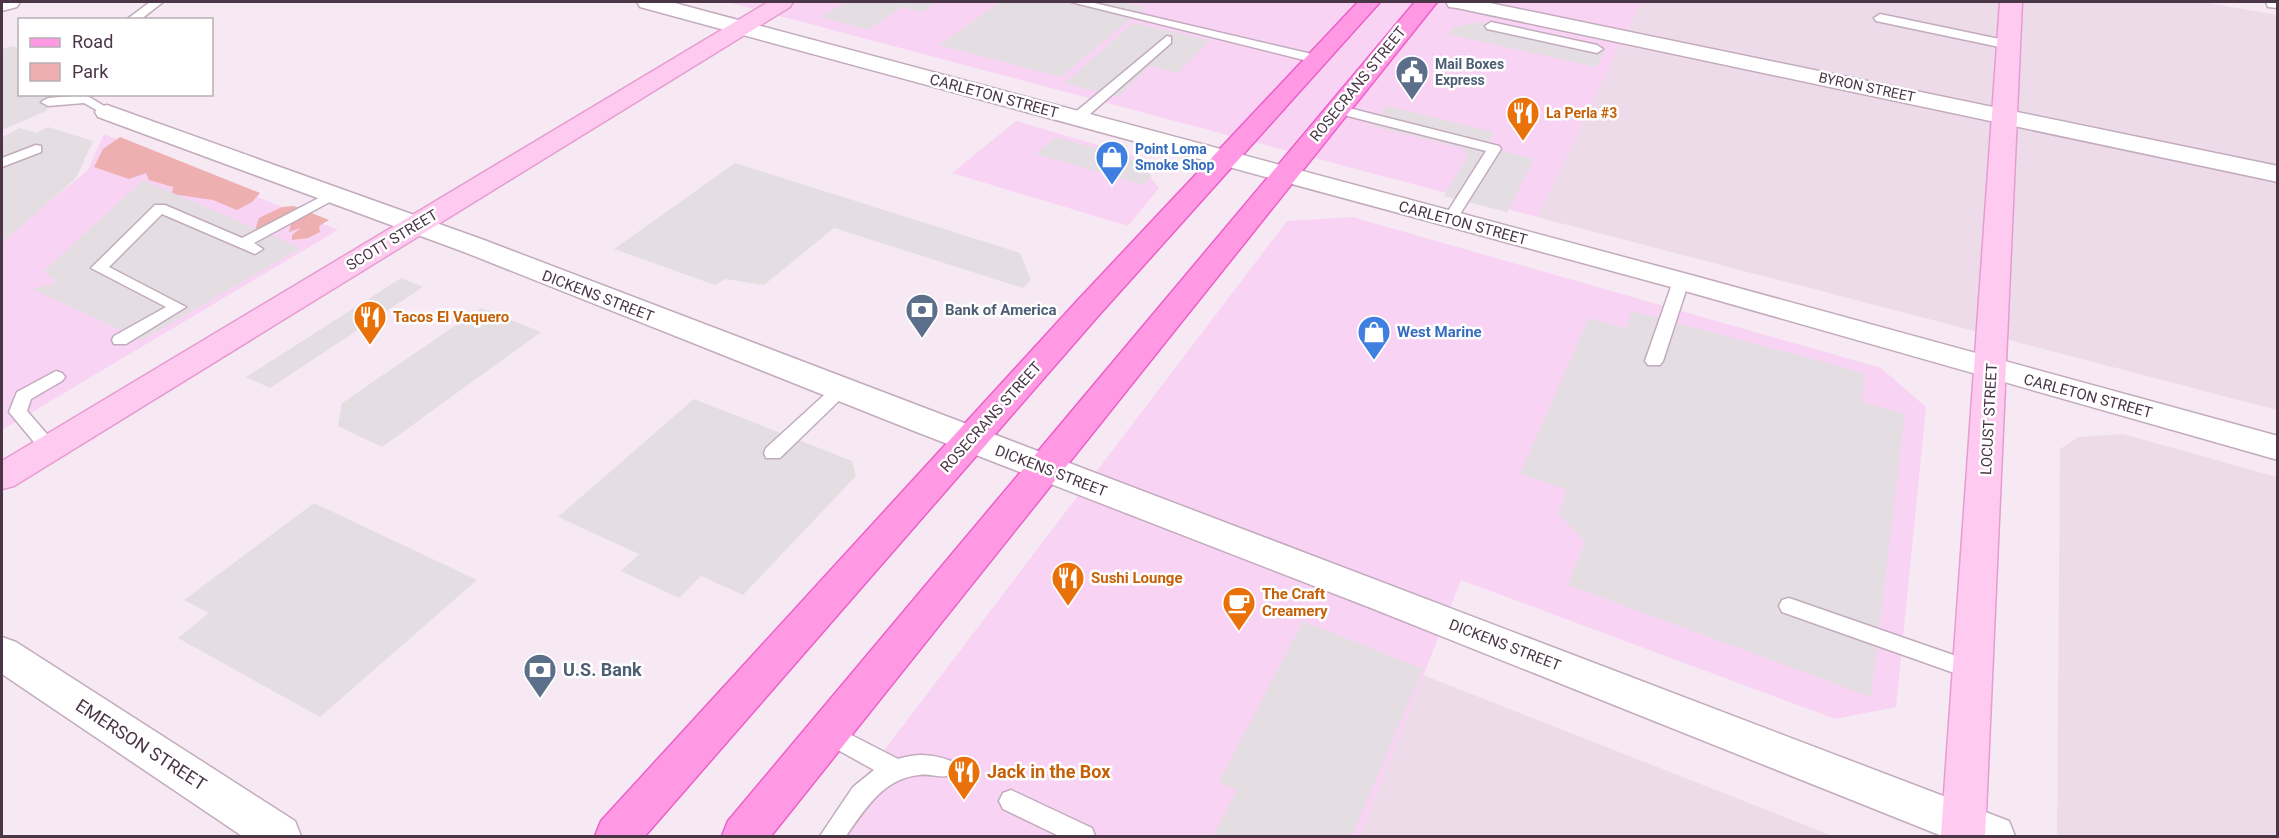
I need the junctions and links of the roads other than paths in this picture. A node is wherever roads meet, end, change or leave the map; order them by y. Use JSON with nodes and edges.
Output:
{"nodes":[{"id":1,"x":9,"y":2,"type":"edge"},
{"id":2,"x":157,"y":2,"type":"edge"},
{"id":3,"x":648,"y":2,"type":"edge"},
{"id":4,"x":782,"y":2,"type":"edge"},
{"id":5,"x":1077,"y":2,"type":"edge"},
{"id":6,"x":1123,"y":2,"type":"edge"},
{"id":7,"x":1369,"y":2,"type":"edge"},
{"id":8,"x":1426,"y":2,"type":"edge"},
{"id":9,"x":1457,"y":2,"type":"edge"},
{"id":10,"x":2011,"y":2,"type":"edge"},
{"id":11,"x":2,"y":5,"type":"edge"},
{"id":12,"x":1112,"y":10,"type":"junction"},
{"id":13,"x":135,"y":18,"type":"edge"},
{"id":14,"x":1880,"y":18,"type":"dead end"},
{"id":15,"x":1491,"y":26,"type":"dead end"},
{"id":16,"x":739,"y":27,"type":"junction"},
{"id":17,"x":1538,"y":28,"type":"junction"},
{"id":18,"x":1167,"y":40,"type":"dead end"},
{"id":19,"x":2009,"y":45,"type":"junction"},
{"id":20,"x":1597,"y":50,"type":"dead end"},
{"id":21,"x":1316,"y":59,"type":"junction"},
{"id":22,"x":48,"y":102,"type":"dead end"},
{"id":23,"x":93,"y":102,"type":"edge"},
{"id":24,"x":1337,"y":109,"type":"junction"},
{"id":25,"x":2003,"y":116,"type":"junction"},
{"id":26,"x":1077,"y":118,"type":"junction"},
{"id":27,"x":36,"y":149,"type":"dead end"},
{"id":28,"x":1223,"y":159,"type":"junction"},
{"id":29,"x":2,"y":163,"type":"edge"},
{"id":30,"x":2277,"y":174,"type":"edge"},
{"id":31,"x":1284,"y":176,"type":"junction"},
{"id":32,"x":332,"y":195,"type":"junction"},
{"id":33,"x":1450,"y":219,"type":"junction"},
{"id":34,"x":415,"y":226,"type":"junction"},
{"id":35,"x":1681,"y":281,"type":"junction"},
{"id":36,"x":120,"y":340,"type":"dead end"},
{"id":37,"x":1654,"y":360,"type":"dead end"},
{"id":38,"x":1992,"y":370,"type":"junction"},
{"id":39,"x":56,"y":377,"type":"dead end"},
{"id":40,"x":840,"y":390,"type":"junction"},
{"id":41,"x":970,"y":440,"type":"junction"},
{"id":42,"x":50,"y":448,"type":"junction"},
{"id":43,"x":2277,"y":448,"type":"edge"},
{"id":44,"x":773,"y":453,"type":"dead end"},
{"id":45,"x":1045,"y":468,"type":"junction"},
{"id":46,"x":2,"y":477,"type":"edge"},
{"id":47,"x":1789,"y":606,"type":"dead end"},
{"id":48,"x":2,"y":653,"type":"edge"},
{"id":49,"x":1974,"y":671,"type":"junction"},
{"id":50,"x":828,"y":734,"type":"junction"},
{"id":51,"x":943,"y":768,"type":"dead end"},
{"id":52,"x":898,"y":771,"type":"junction"},
{"id":53,"x":1011,"y":801,"type":"dead end"},
{"id":54,"x":1973,"y":833,"type":"edge"},
{"id":55,"x":279,"y":837,"type":"edge"},
{"id":56,"x":617,"y":837,"type":"edge"},
{"id":57,"x":744,"y":837,"type":"edge"},
{"id":58,"x":832,"y":837,"type":"edge"},
{"id":59,"x":1083,"y":837,"type":"edge"}],
"edges":[{"from":1,"to":11,"type":"street"},
{"from":2,"to":13,"type":"lane"},
{"from":3,"to":16,"type":"street","name":"CARLETON STREET"},
{"from":4,"to":16,"type":"street","name":"SCOTT STREET"},
{"from":5,"to":12,"type":"lane"},
{"from":6,"to":12,"type":"lane"},
{"from":7,"to":21,"type":"main road","name":"ROSECRANS STREET"},
{"from":8,"to":24,"type":"main road","name":"ROSECRANS STREET"},
{"from":9,"to":17,"type":"street","name":"BYRON STREET"},
{"from":10,"to":19,"type":"street","name":"LOCUST STREET"},
{"from":12,"to":21,"type":"lane"},
{"from":14,"to":19,"type":"lane"},
{"from":15,"to":17,"type":"lane"},
{"from":16,"to":26,"type":"street","name":"CARLETON STREET"},
{"from":16,"to":34,"type":"street","name":"SCOTT STREET"},
{"from":17,"to":20,"type":"lane"},
{"from":17,"to":25,"type":"street","name":"BYRON STREET"},
{"from":18,"to":26,"type":"lane"},
{"from":19,"to":25,"type":"street","name":"LOCUST STREET"},
{"from":21,"to":28,"type":"main road","name":"ROSECRANS STREET"},
{"from":22,"to":23,"type":"lane"},
{"from":23,"to":32,"type":"street","name":"DICKENS STREET"},
{"from":24,"to":31,"type":"main road","name":"ROSECRANS STREET"},
{"from":24,"to":33,"type":"lane"},
{"from":25,"to":30,"type":"street","name":"BYRON STREET"},
{"from":25,"to":38,"type":"street","name":"LOCUST STREET"},
{"from":26,"to":28,"type":"street","name":"CARLETON STREET"},
{"from":27,"to":29,"type":"lane"},
{"from":28,"to":31,"type":"street","name":"CARLETON STREET"},
{"from":28,"to":41,"type":"main road","name":"ROSECRANS STREET"},
{"from":31,"to":33,"type":"street","name":"CARLETON STREET"},
{"from":31,"to":45,"type":"main road","name":"ROSECRANS STREET"},
{"from":32,"to":34,"type":"street","name":"DICKENS STREET"},
{"from":32,"to":36,"type":"lane"},
{"from":33,"to":35,"type":"street","name":"CARLETON STREET"},
{"from":34,"to":40,"type":"street","name":"DICKENS STREET"},
{"from":34,"to":42,"type":"street","name":"SCOTT STREET"},
{"from":35,"to":37,"type":"lane"},
{"from":35,"to":38,"type":"street","name":"CARLETON STREET"},
{"from":38,"to":43,"type":"street","name":"CARLETON STREET"},
{"from":38,"to":49,"type":"street","name":"LOCUST STREET"},
{"from":39,"to":42,"type":"lane"},
{"from":40,"to":41,"type":"street","name":"DICKENS STREET"},
{"from":40,"to":44,"type":"lane"},
{"from":41,"to":45,"type":"street","name":"DICKENS STREET"},
{"from":41,"to":56,"type":"main road","name":"ROSECRANS STREET"},
{"from":42,"to":46,"type":"street","name":"SCOTT STREET"},
{"from":45,"to":50,"type":"main road","name":"ROSECRANS STREET"},
{"from":45,"to":54,"type":"street","name":"DICKENS STREET"},
{"from":47,"to":49,"type":"lane"},
{"from":48,"to":55,"type":"street","name":"EMERSON STREET"},
{"from":49,"to":54,"type":"street","name":"LOCUST STREET"},
{"from":50,"to":52,"type":"lane"},
{"from":50,"to":57,"type":"main road","name":"ROSECRANS STREET"},
{"from":51,"to":52,"type":"lane"},
{"from":52,"to":58,"type":"lane"},
{"from":53,"to":59,"type":"lane"}]}
